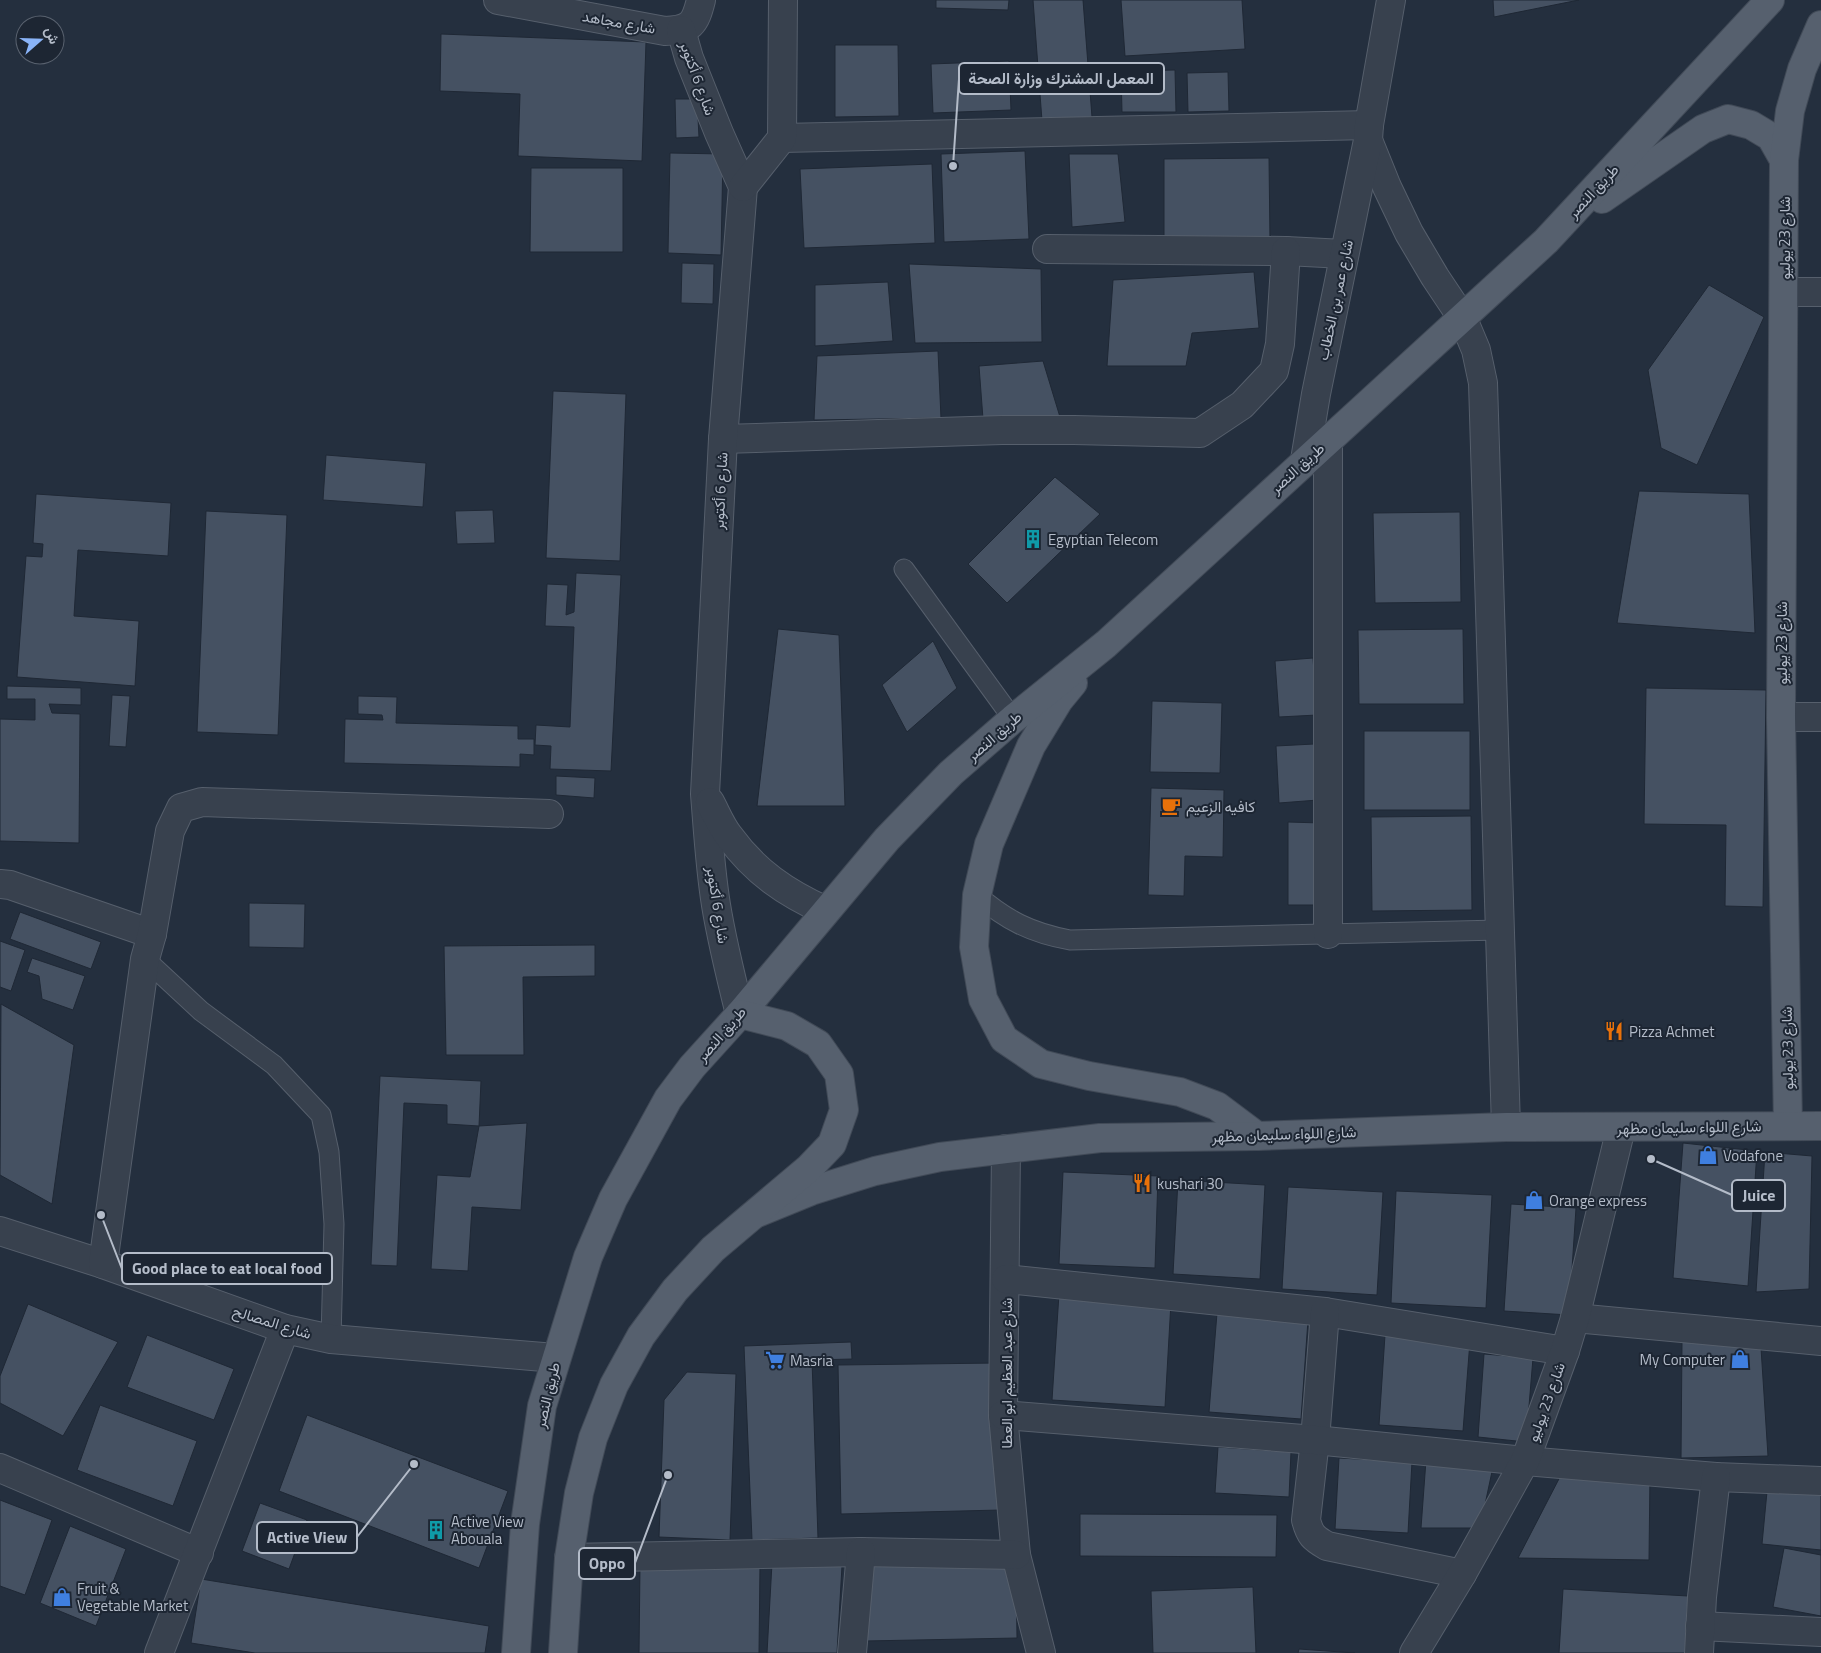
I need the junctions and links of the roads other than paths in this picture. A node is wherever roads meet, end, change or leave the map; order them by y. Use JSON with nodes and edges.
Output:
{"nodes":[{"id":1,"x":498,"y":0,"type":"edge"},
{"id":2,"x":701,"y":0,"type":"edge"},
{"id":3,"x":784,"y":0,"type":"edge"},
{"id":4,"x":1391,"y":0,"type":"edge"},
{"id":5,"x":1770,"y":0,"type":"edge"},
{"id":6,"x":1821,"y":25,"type":"edge"},
{"id":7,"x":681,"y":30,"type":"junction"},
{"id":8,"x":1369,"y":132,"type":"junction"},
{"id":9,"x":782,"y":138,"type":"junction"},
{"id":10,"x":1784,"y":160,"type":"junction"},
{"id":11,"x":743,"y":188,"type":"junction"},
{"id":12,"x":1546,"y":241,"type":"junction"},
{"id":13,"x":1047,"y":249,"type":"dead end"},
{"id":14,"x":1286,"y":251,"type":"junction"},
{"id":15,"x":1344,"y":254,"type":"junction"},
{"id":16,"x":1784,"y":292,"type":"junction"},
{"id":17,"x":1821,"y":292,"type":"edge"},
{"id":18,"x":1463,"y":319,"type":"junction"},
{"id":19,"x":723,"y":439,"type":"junction"},
{"id":20,"x":1328,"y":440,"type":"junction"},
{"id":21,"x":1305,"y":460,"type":"junction"},
{"id":22,"x":904,"y":568,"type":"dead end"},
{"id":23,"x":1106,"y":644,"type":"junction"},
{"id":24,"x":1821,"y":717,"type":"edge"},
{"id":25,"x":1781,"y":718,"type":"junction"},
{"id":26,"x":1013,"y":719,"type":"junction"},
{"id":27,"x":705,"y":794,"type":"junction"},
{"id":28,"x":549,"y":814,"type":"dead end"},
{"id":29,"x":3,"y":891,"type":"edge"},
{"id":30,"x":977,"y":895,"type":"junction"},
{"id":31,"x":826,"y":911,"type":"junction"},
{"id":32,"x":1500,"y":930,"type":"junction"},
{"id":33,"x":152,"y":934,"type":"junction"},
{"id":34,"x":1328,"y":934,"type":"junction"},
{"id":35,"x":145,"y":959,"type":"junction"},
{"id":36,"x":740,"y":1014,"type":"junction"},
{"id":37,"x":1788,"y":1126,"type":"junction"},
{"id":38,"x":1821,"y":1126,"type":"edge"},
{"id":39,"x":1506,"y":1127,"type":"junction"},
{"id":40,"x":1621,"y":1128,"type":"junction"},
{"id":41,"x":1257,"y":1136,"type":"junction"},
{"id":42,"x":1006,"y":1149,"type":"junction"},
{"id":43,"x":757,"y":1213,"type":"junction"},
{"id":44,"x":0,"y":1231,"type":"edge"},
{"id":45,"x":104,"y":1264,"type":"junction"},
{"id":46,"x":1006,"y":1280,"type":"junction"},
{"id":47,"x":1325,"y":1312,"type":"junction"},
{"id":48,"x":1575,"y":1318,"type":"junction"},
{"id":49,"x":285,"y":1329,"type":"junction"},
{"id":50,"x":331,"y":1339,"type":"junction"},
{"id":51,"x":1821,"y":1341,"type":"edge"},
{"id":52,"x":1565,"y":1351,"type":"junction"},
{"id":53,"x":555,"y":1358,"type":"junction"},
{"id":54,"x":1003,"y":1414,"type":"junction"},
{"id":55,"x":1315,"y":1440,"type":"junction"},
{"id":56,"x":1525,"y":1461,"type":"junction"},
{"id":57,"x":0,"y":1468,"type":"edge"},
{"id":58,"x":1716,"y":1477,"type":"junction"},
{"id":59,"x":1821,"y":1481,"type":"edge"},
{"id":60,"x":861,"y":1552,"type":"junction"},
{"id":61,"x":199,"y":1553,"type":"junction"},
{"id":62,"x":1016,"y":1555,"type":"junction"},
{"id":63,"x":569,"y":1558,"type":"junction"},
{"id":64,"x":1462,"y":1574,"type":"junction"},
{"id":65,"x":1700,"y":1626,"type":"junction"},
{"id":66,"x":1813,"y":1639,"type":"edge"},
{"id":67,"x":158,"y":1653,"type":"edge"},
{"id":68,"x":516,"y":1653,"type":"edge"},
{"id":69,"x":563,"y":1653,"type":"edge"},
{"id":70,"x":852,"y":1653,"type":"edge"},
{"id":71,"x":1041,"y":1653,"type":"edge"},
{"id":72,"x":1414,"y":1653,"type":"edge"},
{"id":73,"x":1699,"y":1653,"type":"edge"}],
"edges":[{"from":1,"to":7,"type":"street","name":"شارع مجاهد"},
{"from":2,"to":7,"type":"street","name":"شارع 6 أكتوبر"},
{"from":3,"to":9,"type":"street"},
{"from":4,"to":8,"type":"street","name":"شارع عمر بن الخطاب"},
{"from":5,"to":12,"type":"main road","name":"طريق النصر"},
{"from":6,"to":10,"type":"main road","name":"شارع 23 يوليو"},
{"from":7,"to":11,"type":"street","name":"شارع 6 أكتوبر"},
{"from":8,"to":9,"type":"street"},
{"from":8,"to":15,"type":"street","name":"شارع عمر بن الخطاب"},
{"from":8,"to":18,"type":"street"},
{"from":9,"to":11,"type":"street"},
{"from":10,"to":12,"type":"main road","name":"شارع 23 يوليو"},
{"from":10,"to":16,"type":"main road","name":"شارع 23 يوليو"},
{"from":11,"to":19,"type":"street","name":"شارع 6 أكتوبر"},
{"from":12,"to":18,"type":"main road","name":"طريق النصر"},
{"from":13,"to":14,"type":"street"},
{"from":14,"to":15,"type":"street"},
{"from":14,"to":19,"type":"street"},
{"from":15,"to":21,"type":"street","name":"شارع عمر بن الخطاب"},
{"from":16,"to":17,"type":"street"},
{"from":16,"to":25,"type":"main road","name":"شارع 23 يوليو"},
{"from":18,"to":20,"type":"main road","name":"طريق النصر"},
{"from":18,"to":32,"type":"street"},
{"from":19,"to":27,"type":"street","name":"شارع 6 أكتوبر"},
{"from":20,"to":21,"type":"main road","name":"طريق النصر"},
{"from":20,"to":34,"type":"street"},
{"from":21,"to":23,"type":"main road","name":"طريق النصر"},
{"from":22,"to":26,"type":"lane"},
{"from":23,"to":26,"type":"main road","name":"طريق النصر"},
{"from":23,"to":30,"type":"main road"},
{"from":24,"to":25,"type":"street"},
{"from":25,"to":37,"type":"main road","name":"شارع 23 يوليو"},
{"from":26,"to":31,"type":"main road","name":"طريق النصر"},
{"from":27,"to":31,"type":"street"},
{"from":27,"to":36,"type":"street","name":"شارع 6 أكتوبر"},
{"from":28,"to":33,"type":"street"},
{"from":29,"to":33,"type":"street"},
{"from":30,"to":34,"type":"lane"},
{"from":30,"to":41,"type":"main road"},
{"from":31,"to":36,"type":"main road","name":"طريق النصر"},
{"from":32,"to":34,"type":"lane"},
{"from":32,"to":39,"type":"street"},
{"from":33,"to":35,"type":"street"},
{"from":35,"to":45,"type":"street"},
{"from":35,"to":50,"type":"lane"},
{"from":36,"to":43,"type":"main road"},
{"from":36,"to":53,"type":"main road","name":"طريق النصر"},
{"from":37,"to":38,"type":"main road","name":"شارع اللواء سليمان مظهر"},
{"from":37,"to":40,"type":"main road","name":"شارع اللواء سليمان مظهر"},
{"from":39,"to":40,"type":"main road","name":"شارع اللواء سليمان مظهر"},
{"from":39,"to":41,"type":"main road","name":"شارع اللواء سليمان مظهر"},
{"from":40,"to":48,"type":"street","name":"شارع 23 يوليو"},
{"from":41,"to":42,"type":"main road","name":"شارع اللواء سليمان مظهر"},
{"from":42,"to":43,"type":"main road","name":"شارع اللواء سليمان مظهر"},
{"from":42,"to":46,"type":"street","name":"شارع عبد العظيم ابو العطا"},
{"from":43,"to":63,"type":"main road"},
{"from":44,"to":45,"type":"street","name":"شارع المصالح"},
{"from":45,"to":49,"type":"street","name":"شارع المصالح"},
{"from":46,"to":47,"type":"street"},
{"from":46,"to":54,"type":"street","name":"شارع عبد العظيم ابو العطا"},
{"from":47,"to":52,"type":"street"},
{"from":47,"to":55,"type":"street"},
{"from":48,"to":51,"type":"street"},
{"from":48,"to":52,"type":"street","name":"شارع 23 يوليو"},
{"from":49,"to":50,"type":"street","name":"شارع المصالح"},
{"from":49,"to":61,"type":"street"},
{"from":50,"to":53,"type":"street","name":"شارع المصالح"},
{"from":52,"to":56,"type":"street","name":"شارع 23 يوليو"},
{"from":53,"to":68,"type":"main road","name":"طريق النصر"},
{"from":54,"to":55,"type":"street"},
{"from":54,"to":62,"type":"street","name":"شارع عبد العظيم ابو العطا"},
{"from":55,"to":56,"type":"street"},
{"from":55,"to":64,"type":"street"},
{"from":56,"to":58,"type":"street"},
{"from":56,"to":64,"type":"street","name":"شارع 23 يوليو"},
{"from":57,"to":61,"type":"street"},
{"from":58,"to":59,"type":"street"},
{"from":58,"to":65,"type":"street"},
{"from":60,"to":62,"type":"street"},
{"from":60,"to":63,"type":"street"},
{"from":60,"to":70,"type":"street"},
{"from":61,"to":67,"type":"street"},
{"from":62,"to":71,"type":"street","name":"شارع عبد العظيم ابو العطا"},
{"from":63,"to":69,"type":"main road"},
{"from":64,"to":72,"type":"street","name":"شارع 23 يوليو"},
{"from":65,"to":66,"type":"street"},
{"from":65,"to":73,"type":"street"}]}
